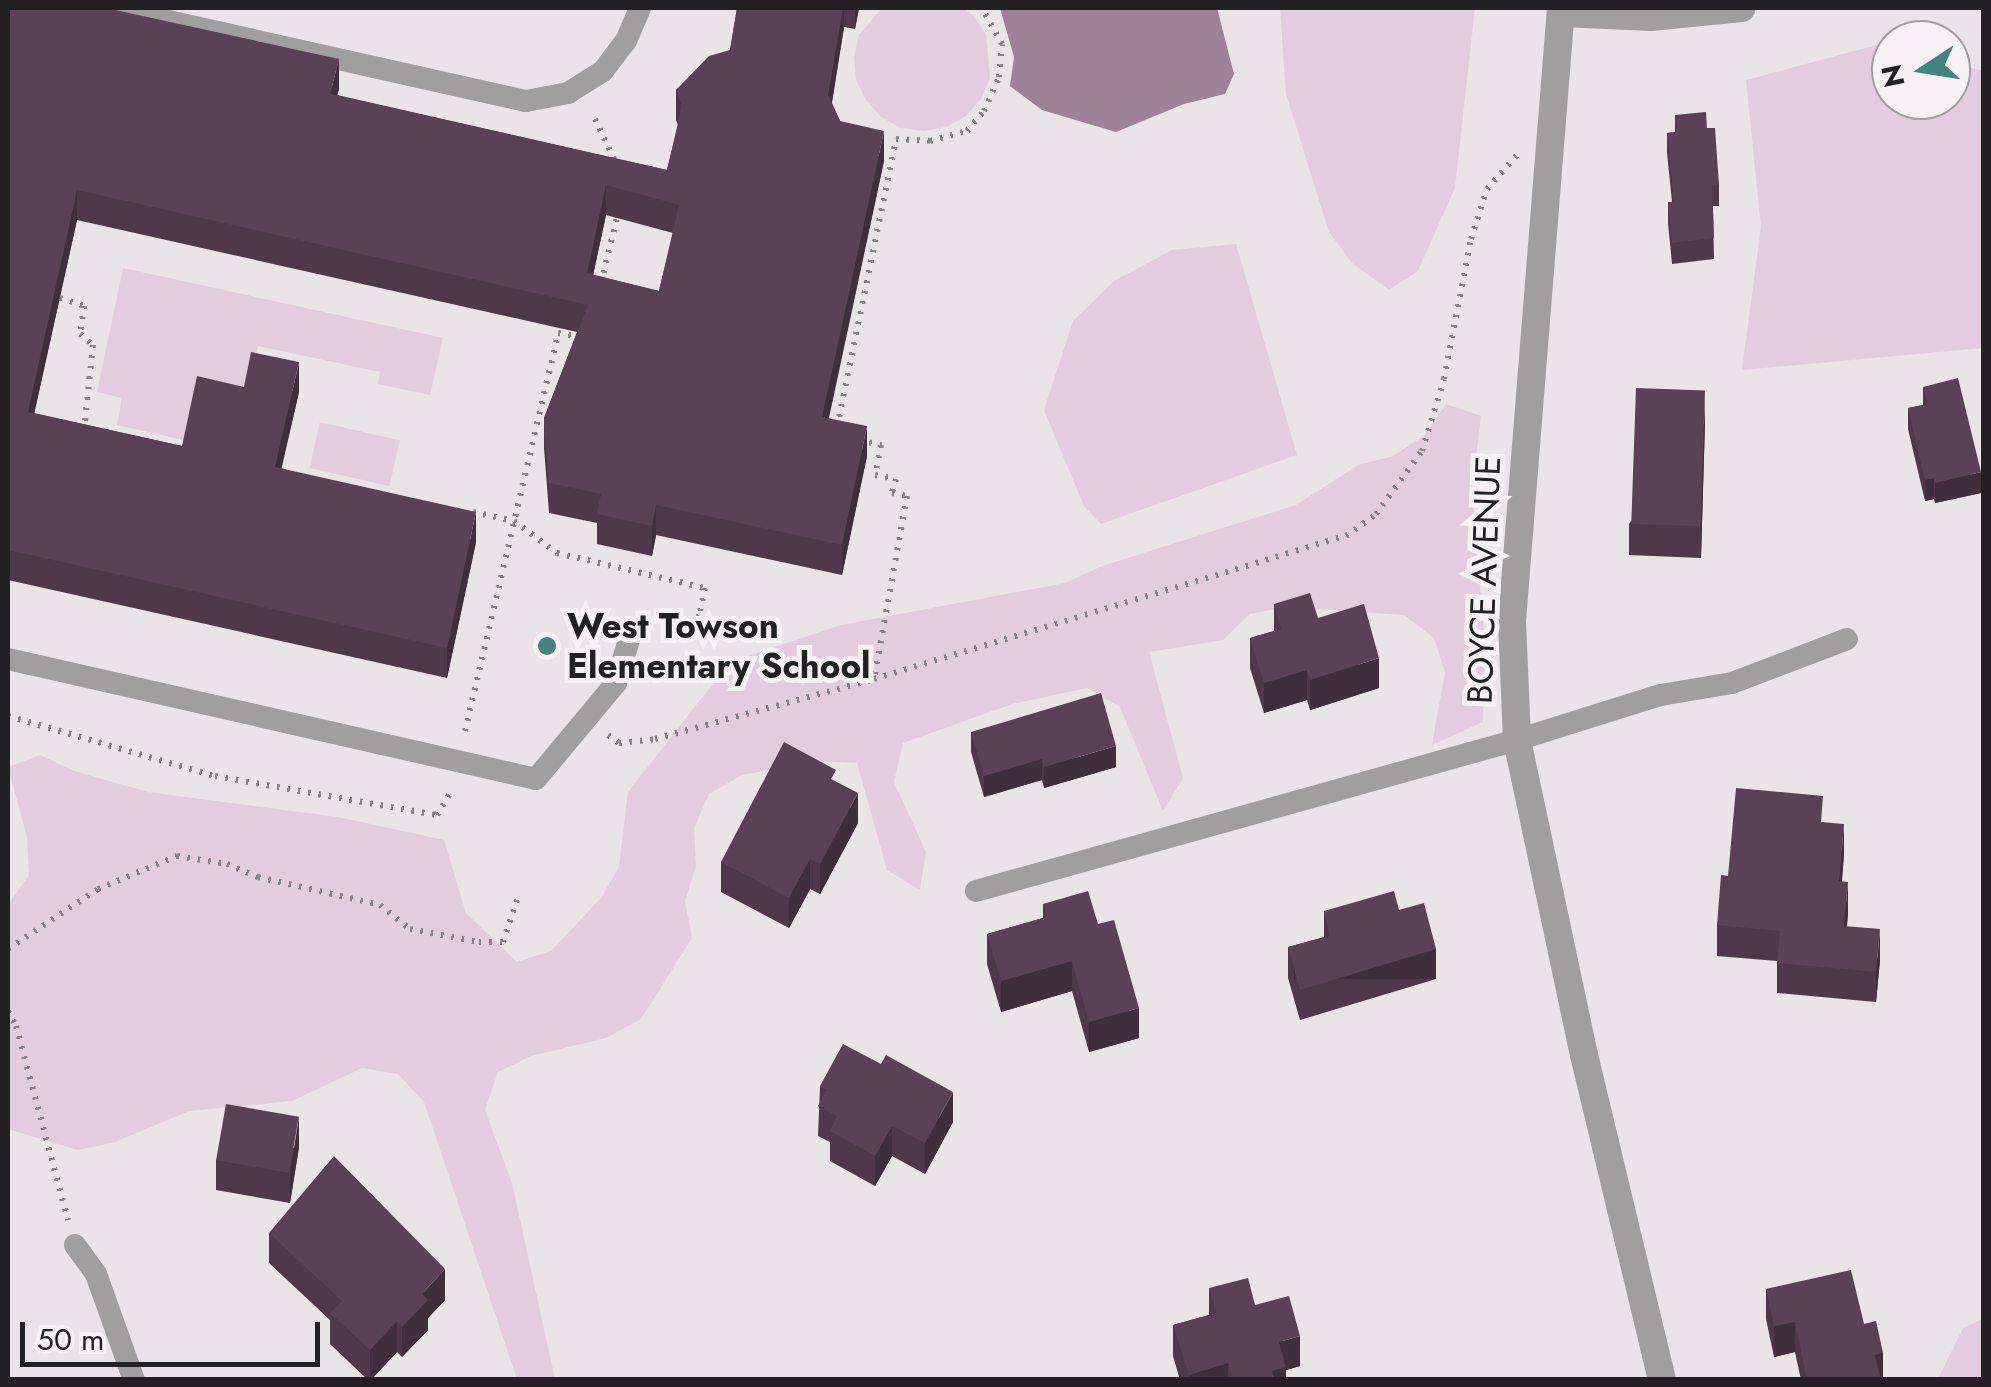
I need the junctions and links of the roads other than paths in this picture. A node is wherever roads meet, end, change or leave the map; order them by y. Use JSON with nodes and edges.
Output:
{"nodes":[{"id":1,"x":110,"y":8,"type":"edge"},
{"id":2,"x":640,"y":8,"type":"edge"},
{"id":3,"x":1742,"y":8,"type":"edge"},
{"id":4,"x":1561,"y":10,"type":"edge"},
{"id":5,"x":178,"y":14,"type":"edge"},
{"id":6,"x":632,"y":630,"type":"road end"},
{"id":7,"x":1847,"y":639,"type":"dead end"},
{"id":8,"x":8,"y":659,"type":"edge"},
{"id":9,"x":1517,"y":740,"type":"junction"},
{"id":10,"x":976,"y":891,"type":"dead end"},
{"id":11,"x":75,"y":1245,"type":"road end"},
{"id":12,"x":134,"y":1380,"type":"edge"},
{"id":13,"x":1662,"y":1380,"type":"edge"}],
"edges":[{"from":1,"to":5,"type":"lane"},
{"from":2,"to":5,"type":"lane"},
{"from":3,"to":4,"type":"street"},
{"from":4,"to":9,"type":"street","name":"BOYCE AVENUE"},
{"from":6,"to":8,"type":"lane"},
{"from":7,"to":9,"type":"lane"},
{"from":9,"to":10,"type":"lane"},
{"from":9,"to":13,"type":"street","name":"BOYCE AVENUE"},
{"from":11,"to":12,"type":"lane"}]}
